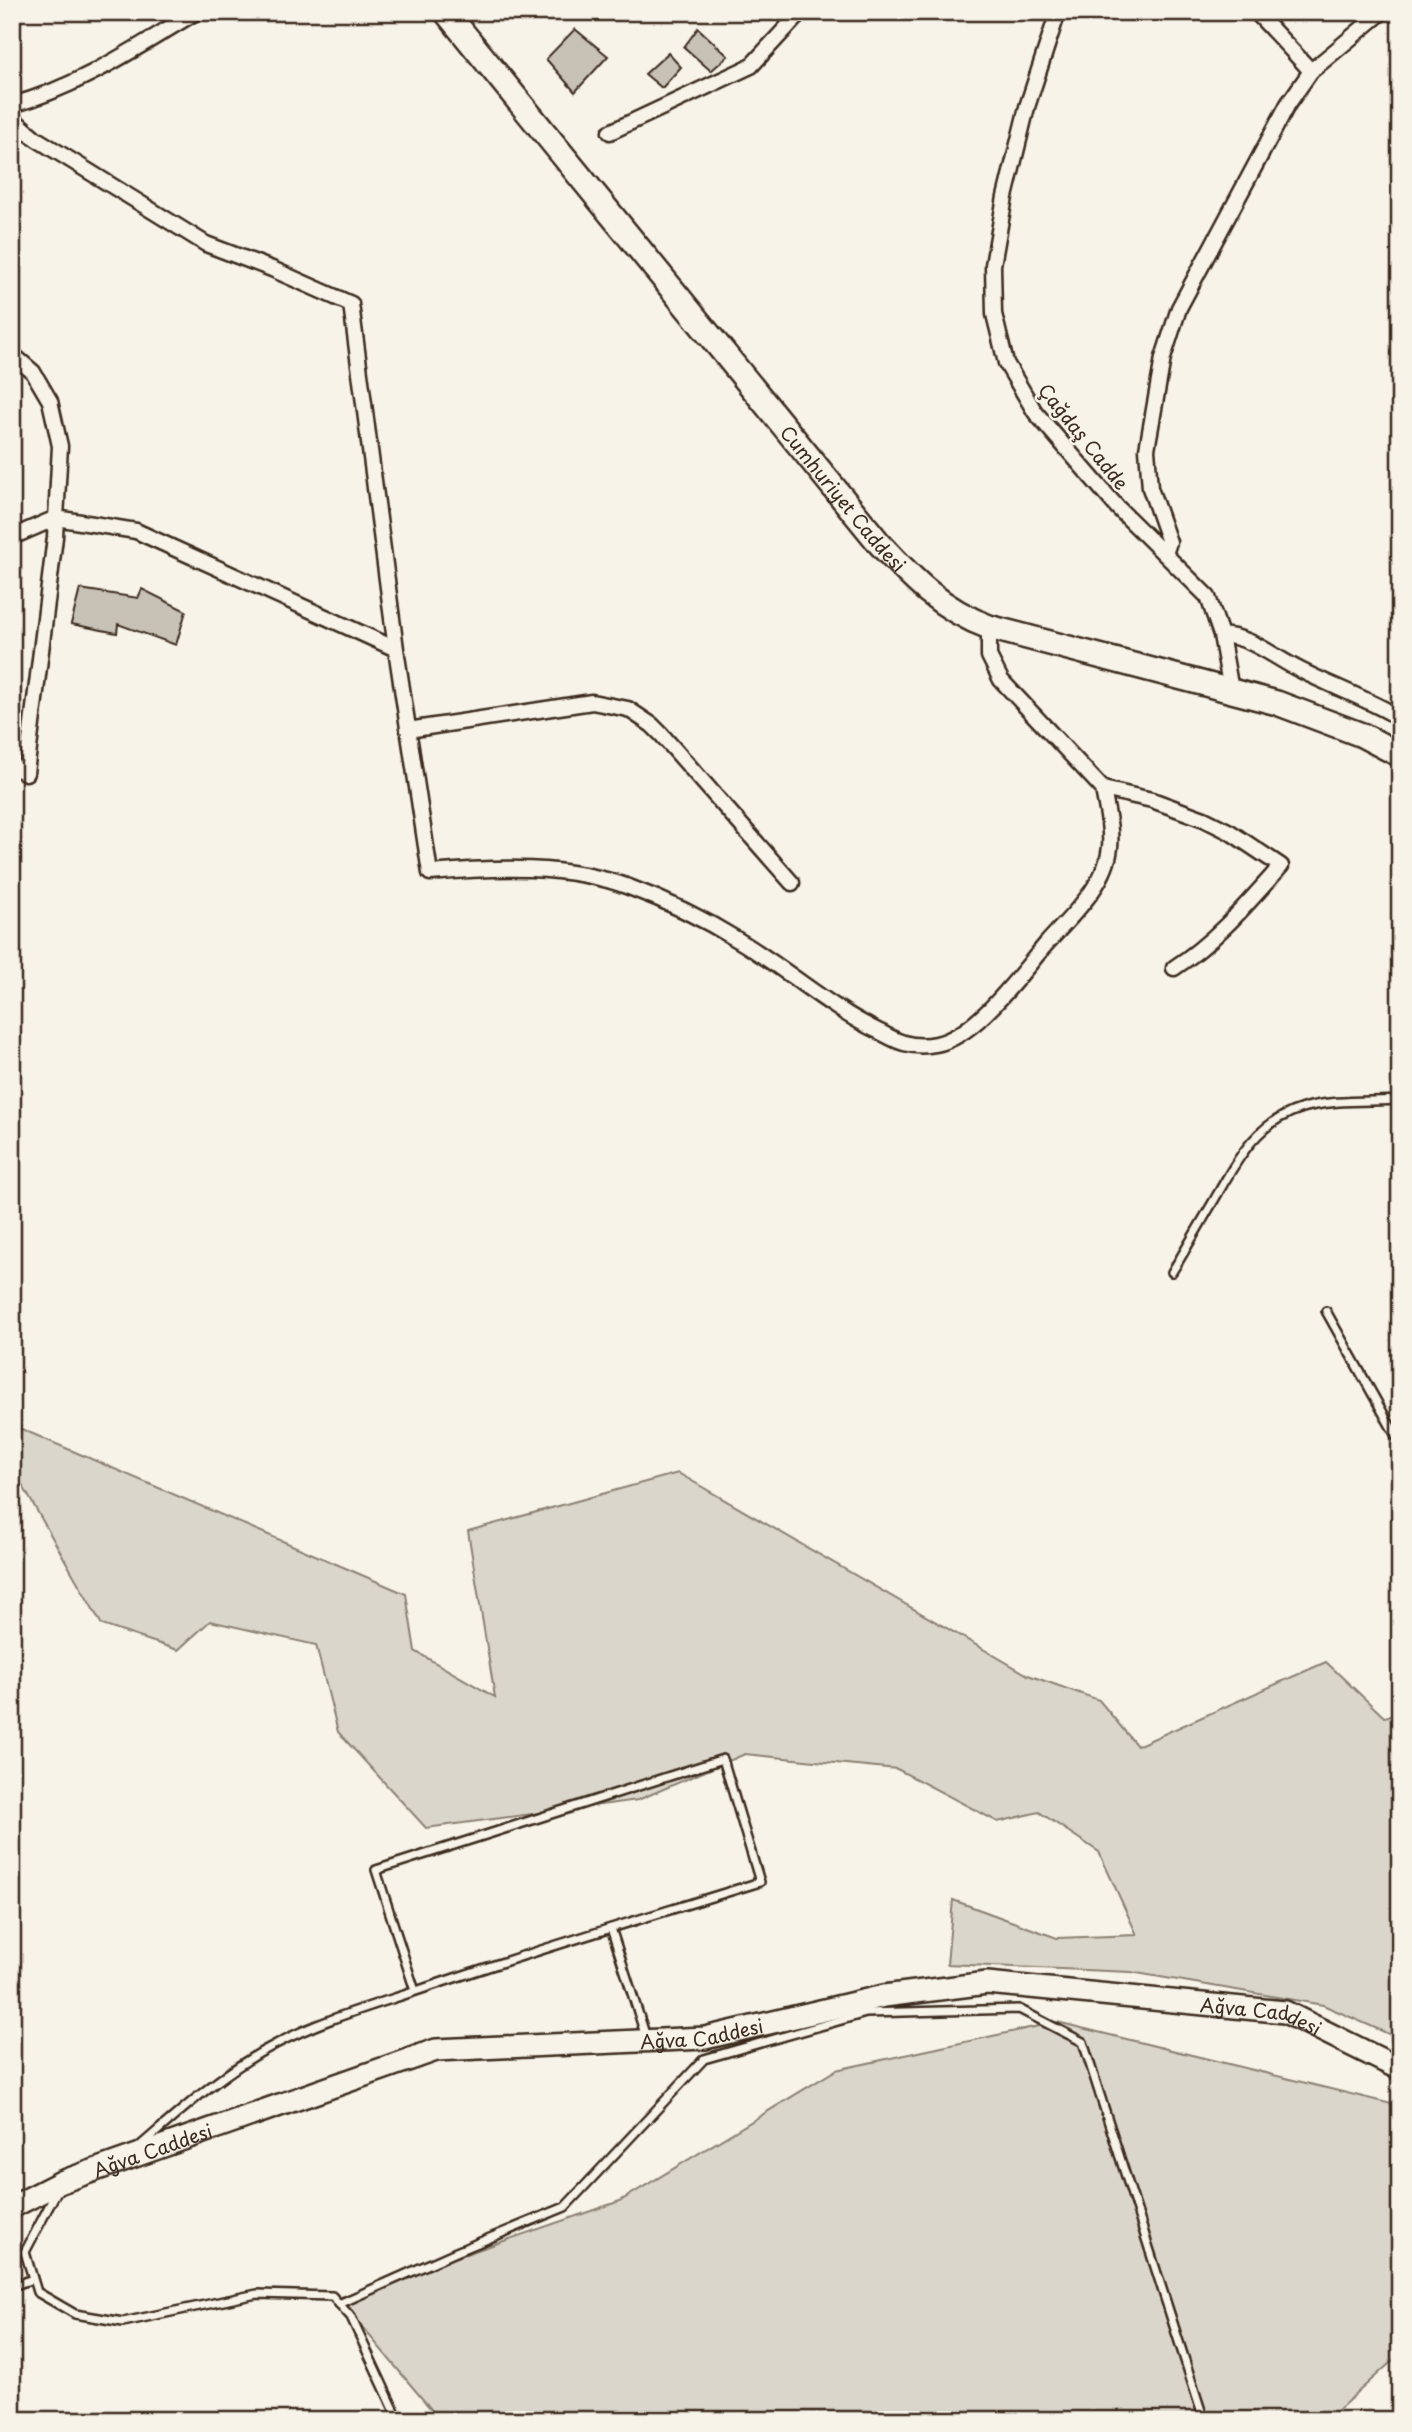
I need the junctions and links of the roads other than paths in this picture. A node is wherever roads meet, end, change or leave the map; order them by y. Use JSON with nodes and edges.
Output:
{"nodes":[{"id":1,"x":196,"y":12,"type":"edge"},
{"id":2,"x":446,"y":12,"type":"edge"},
{"id":3,"x":801,"y":12,"type":"edge"},
{"id":4,"x":1058,"y":12,"type":"edge"},
{"id":5,"x":1256,"y":12,"type":"edge"},
{"id":6,"x":1382,"y":12,"type":"edge"},
{"id":7,"x":1311,"y":71,"type":"junction"},
{"id":8,"x":12,"y":105,"type":"edge"},
{"id":9,"x":12,"y":118,"type":"edge"},
{"id":10,"x":610,"y":132,"type":"dead end"},
{"id":11,"x":12,"y":354,"type":"edge"},
{"id":12,"x":56,"y":518,"type":"junction"},
{"id":13,"x":12,"y":537,"type":"edge"},
{"id":14,"x":1165,"y":554,"type":"junction"},
{"id":15,"x":989,"y":627,"type":"junction"},
{"id":16,"x":1221,"y":635,"type":"junction"},
{"id":17,"x":396,"y":649,"type":"junction"},
{"id":18,"x":1231,"y":690,"type":"junction"},
{"id":19,"x":1400,"y":718,"type":"edge"},
{"id":20,"x":408,"y":730,"type":"junction"},
{"id":21,"x":1400,"y":755,"type":"edge"},
{"id":22,"x":12,"y":766,"type":"edge"},
{"id":23,"x":1103,"y":789,"type":"junction"},
{"id":24,"x":792,"y":883,"type":"dead end"},
{"id":25,"x":1174,"y":968,"type":"dead end"},
{"id":26,"x":1400,"y":1100,"type":"edge"},
{"id":27,"x":1172,"y":1272,"type":"dead end"},
{"id":28,"x":1326,"y":1311,"type":"dead end"},
{"id":29,"x":1400,"y":1443,"type":"edge"},
{"id":30,"x":611,"y":1928,"type":"junction"},
{"id":31,"x":415,"y":1991,"type":"junction"},
{"id":32,"x":648,"y":2041,"type":"junction"},
{"id":33,"x":1400,"y":2069,"type":"edge"},
{"id":34,"x":127,"y":2158,"type":"junction"},
{"id":35,"x":61,"y":2182,"type":"junction"},
{"id":36,"x":12,"y":2207,"type":"edge"},
{"id":37,"x":33,"y":2279,"type":"junction"},
{"id":38,"x":12,"y":2286,"type":"edge"},
{"id":39,"x":338,"y":2304,"type":"junction"},
{"id":40,"x":399,"y":2420,"type":"edge"},
{"id":41,"x":1204,"y":2420,"type":"edge"}],
"edges":[{"from":1,"to":8,"type":"street"},
{"from":2,"to":15,"type":"main road","name":"Cumhuriyet Caddesi"},
{"from":3,"to":10,"type":"street"},
{"from":4,"to":14,"type":"street","name":"Çağdaş Cadde"},
{"from":5,"to":7,"type":"street"},
{"from":6,"to":7,"type":"street"},
{"from":7,"to":14,"type":"street"},
{"from":9,"to":17,"type":"street"},
{"from":11,"to":12,"type":"street"},
{"from":12,"to":13,"type":"street"},
{"from":12,"to":17,"type":"street"},
{"from":12,"to":22,"type":"street"},
{"from":14,"to":16,"type":"street","name":"Çağdaş Cadde"},
{"from":15,"to":18,"type":"main road","name":"Cumhuriyet Caddesi"},
{"from":15,"to":23,"type":"street"},
{"from":16,"to":18,"type":"street","name":"Çağdaş Cadde"},
{"from":16,"to":19,"type":"street"},
{"from":17,"to":20,"type":"street"},
{"from":18,"to":21,"type":"main road","name":"Cumhuriyet Caddesi"},
{"from":20,"to":23,"type":"street"},
{"from":20,"to":24,"type":"street"},
{"from":23,"to":25,"type":"street"},
{"from":26,"to":27,"type":"lane"},
{"from":28,"to":29,"type":"lane"},
{"from":30,"to":31,"type":"lane"},
{"from":30,"to":31,"type":"lane"},
{"from":30,"to":32,"type":"lane"},
{"from":31,"to":34,"type":"lane"},
{"from":32,"to":33,"type":"street","name":"Ağva Caddesi"},
{"from":32,"to":34,"type":"street","name":"Ağva Caddesi"},
{"from":34,"to":35,"type":"street","name":"Ağva Caddesi"},
{"from":35,"to":36,"type":"street","name":"Ağva Caddesi"},
{"from":35,"to":37,"type":"lane"},
{"from":37,"to":38,"type":"lane"},
{"from":37,"to":39,"type":"lane"},
{"from":39,"to":40,"type":"lane"},
{"from":39,"to":41,"type":"lane"}]}
